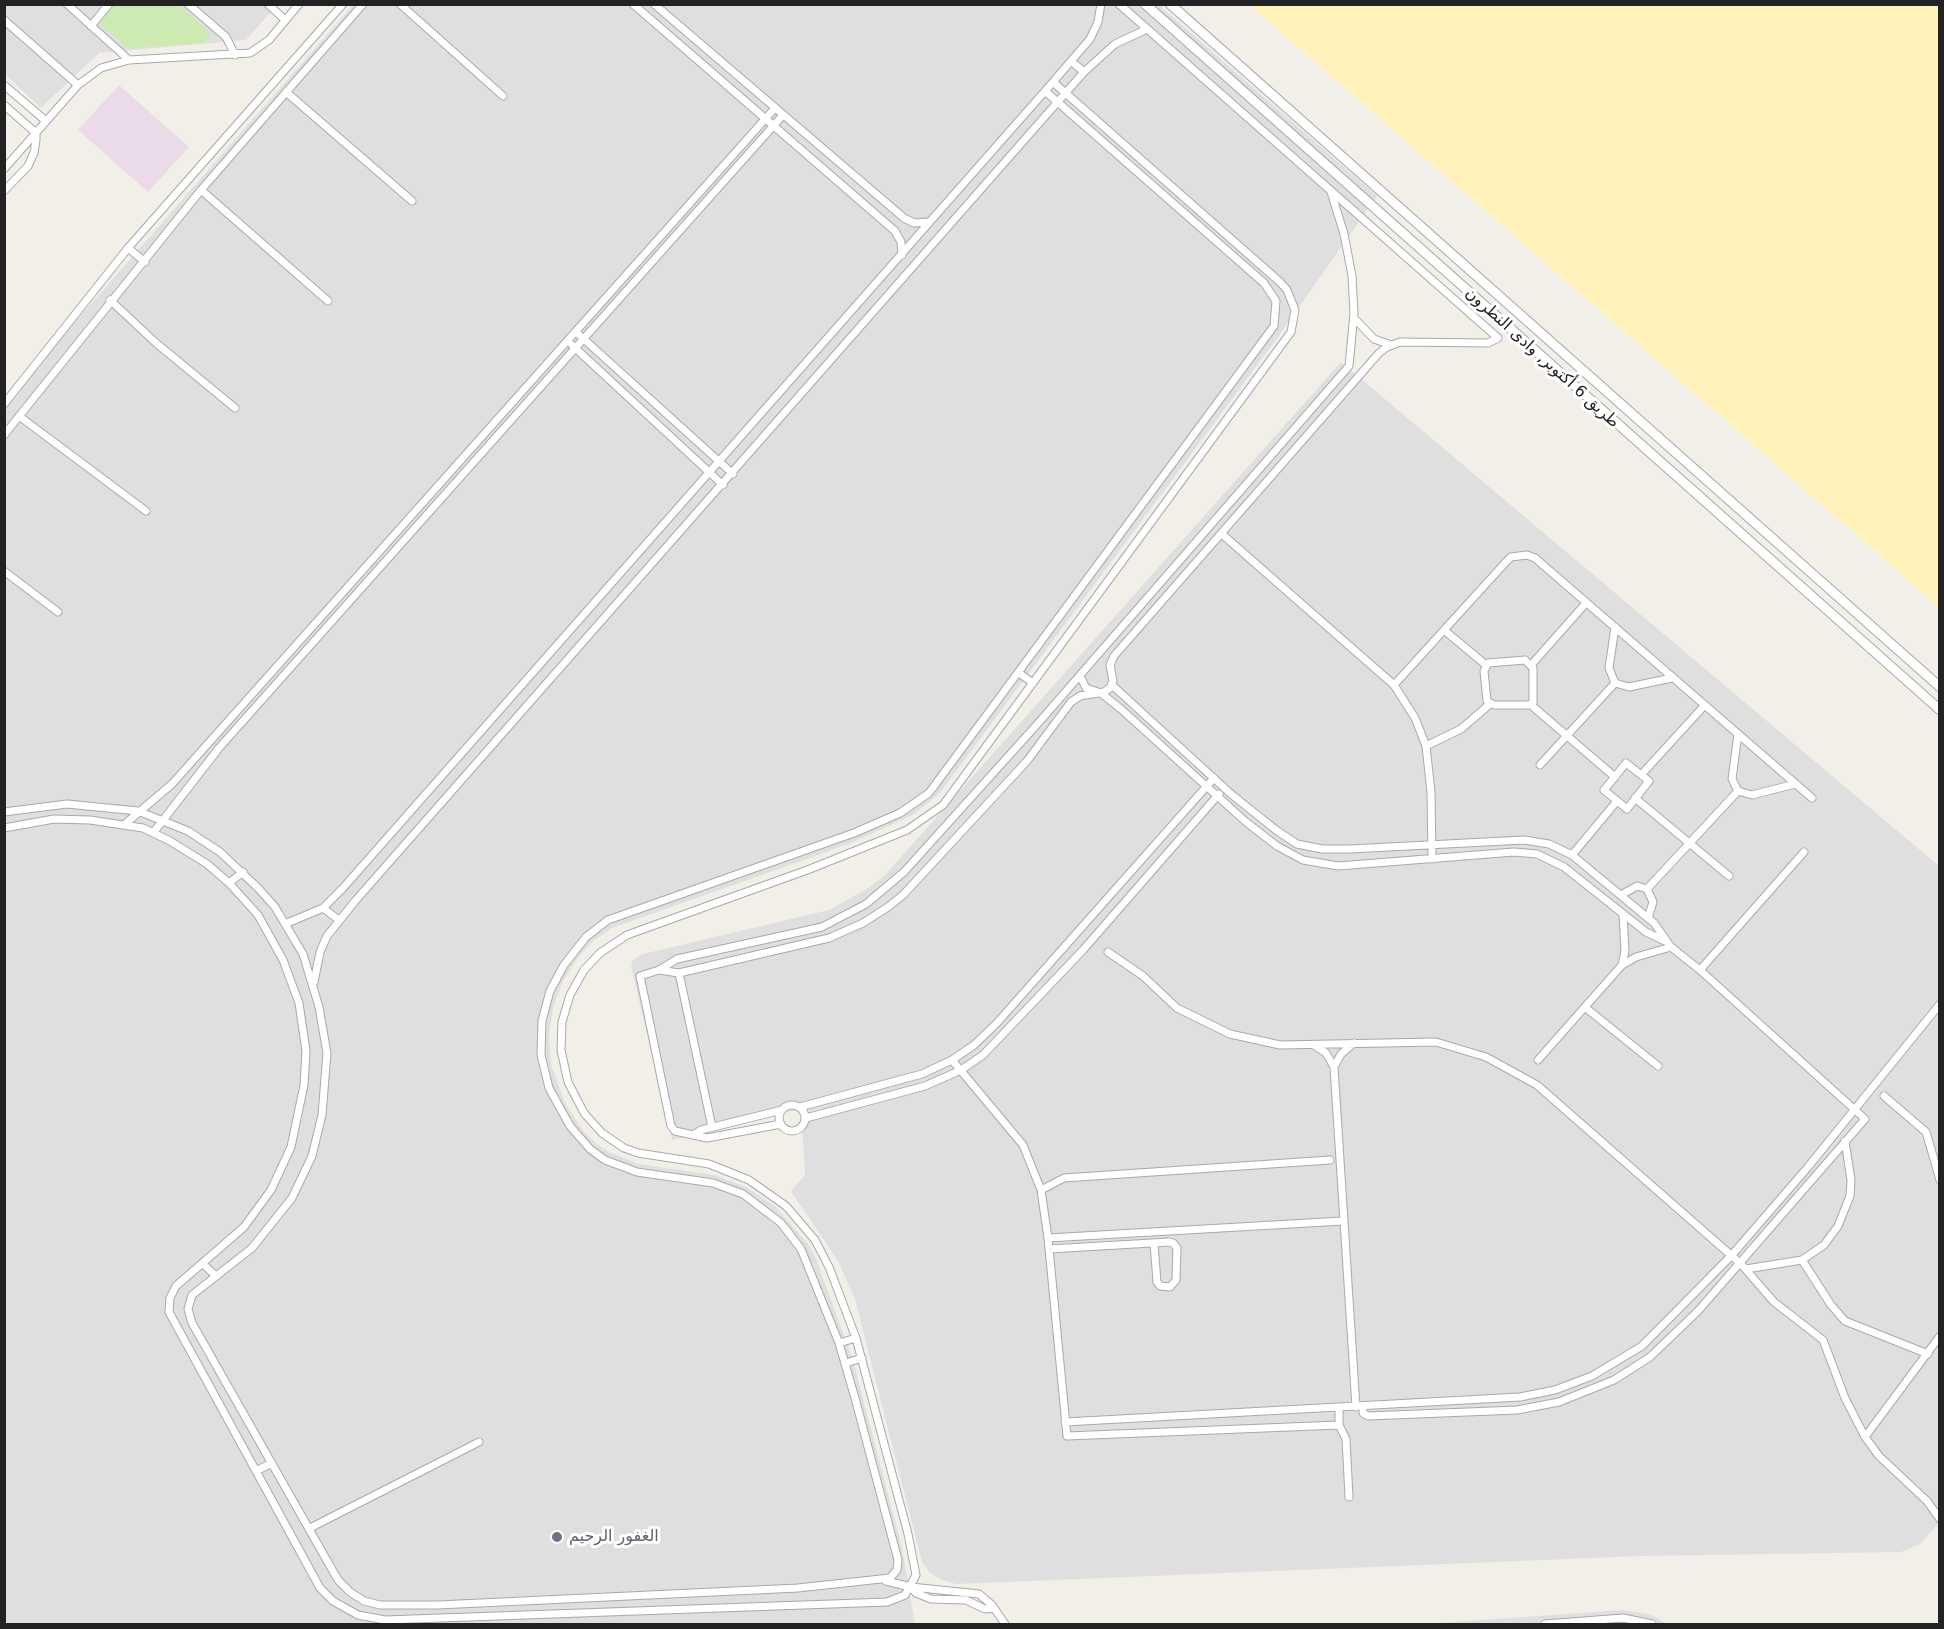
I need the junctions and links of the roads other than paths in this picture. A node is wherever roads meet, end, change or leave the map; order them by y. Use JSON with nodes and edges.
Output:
{"nodes":[{"id":1,"x":67,"y":4,"type":"edge"},
{"id":2,"x":109,"y":4,"type":"edge"},
{"id":3,"x":188,"y":4,"type":"edge"},
{"id":4,"x":268,"y":4,"type":"edge"},
{"id":5,"x":299,"y":4,"type":"edge"},
{"id":6,"x":343,"y":4,"type":"edge"},
{"id":7,"x":363,"y":4,"type":"edge"},
{"id":8,"x":400,"y":4,"type":"edge"},
{"id":9,"x":633,"y":4,"type":"edge"},
{"id":10,"x":654,"y":4,"type":"edge"},
{"id":11,"x":1101,"y":4,"type":"edge"},
{"id":12,"x":1119,"y":4,"type":"edge"},
{"id":13,"x":1145,"y":4,"type":"edge"},
{"id":14,"x":1170,"y":4,"type":"edge"},
{"id":15,"x":4,"y":20,"type":"edge"},
{"id":16,"x":285,"y":20,"type":"junction"},
{"id":17,"x":91,"y":26,"type":"junction"},
{"id":18,"x":1147,"y":29,"type":"junction"},
{"id":19,"x":235,"y":55,"type":"junction"},
{"id":20,"x":129,"y":60,"type":"junction"},
{"id":21,"x":1071,"y":61,"type":"junction"},
{"id":22,"x":1084,"y":72,"type":"junction"},
{"id":23,"x":1053,"y":82,"type":"junction"},
{"id":24,"x":4,"y":85,"type":"edge"},
{"id":25,"x":78,"y":85,"type":"junction"},
{"id":26,"x":1045,"y":91,"type":"junction"},
{"id":27,"x":286,"y":92,"type":"junction"},
{"id":28,"x":1066,"y":94,"type":"junction"},
{"id":29,"x":503,"y":96,"type":"dead end"},
{"id":30,"x":1058,"y":102,"type":"junction"},
{"id":31,"x":4,"y":105,"type":"edge"},
{"id":32,"x":775,"y":108,"type":"junction"},
{"id":33,"x":783,"y":114,"type":"junction"},
{"id":34,"x":765,"y":118,"type":"junction"},
{"id":35,"x":46,"y":121,"type":"junction"},
{"id":36,"x":773,"y":125,"type":"junction"},
{"id":37,"x":36,"y":133,"type":"junction"},
{"id":38,"x":4,"y":169,"type":"edge"},
{"id":39,"x":1330,"y":189,"type":"junction"},
{"id":40,"x":201,"y":190,"type":"junction"},
{"id":41,"x":4,"y":191,"type":"edge"},
{"id":42,"x":412,"y":201,"type":"dead end"},
{"id":43,"x":929,"y":222,"type":"junction"},
{"id":44,"x":128,"y":248,"type":"junction"},
{"id":45,"x":902,"y":255,"type":"junction"},
{"id":46,"x":145,"y":262,"type":"junction"},
{"id":47,"x":110,"y":300,"type":"junction"},
{"id":48,"x":328,"y":301,"type":"dead end"},
{"id":49,"x":1354,"y":318,"type":"junction"},
{"id":50,"x":576,"y":332,"type":"junction"},
{"id":51,"x":584,"y":338,"type":"junction"},
{"id":52,"x":568,"y":341,"type":"junction"},
{"id":53,"x":1391,"y":345,"type":"junction"},
{"id":54,"x":575,"y":348,"type":"junction"},
{"id":55,"x":1339,"y":379,"type":"junction"},
{"id":56,"x":1350,"y":388,"type":"junction"},
{"id":57,"x":1321,"y":400,"type":"junction"},
{"id":58,"x":4,"y":404,"type":"edge"},
{"id":59,"x":235,"y":408,"type":"dead end"},
{"id":60,"x":1331,"y":410,"type":"junction"},
{"id":61,"x":19,"y":416,"type":"junction"},
{"id":62,"x":4,"y":435,"type":"edge"},
{"id":63,"x":1289,"y":436,"type":"junction"},
{"id":64,"x":1300,"y":446,"type":"junction"},
{"id":65,"x":1276,"y":450,"type":"junction"},
{"id":66,"x":1288,"y":460,"type":"junction"},
{"id":67,"x":719,"y":461,"type":"junction"},
{"id":68,"x":710,"y":471,"type":"junction"},
{"id":69,"x":733,"y":474,"type":"junction"},
{"id":70,"x":723,"y":485,"type":"junction"},
{"id":71,"x":146,"y":511,"type":"dead end"},
{"id":72,"x":1223,"y":535,"type":"junction"},
{"id":73,"x":4,"y":571,"type":"edge"},
{"id":74,"x":1151,"y":595,"type":"junction"},
{"id":75,"x":1161,"y":603,"type":"junction"},
{"id":76,"x":1586,"y":603,"type":"junction"},
{"id":77,"x":58,"y":612,"type":"dead end"},
{"id":78,"x":1615,"y":627,"type":"junction"},
{"id":79,"x":1444,"y":630,"type":"junction"},
{"id":80,"x":1532,"y":664,"type":"junction"},
{"id":81,"x":1486,"y":665,"type":"junction"},
{"id":82,"x":1019,"y":673,"type":"junction"},
{"id":83,"x":1080,"y":676,"type":"junction"},
{"id":84,"x":1672,"y":678,"type":"junction"},
{"id":85,"x":1033,"y":683,"type":"junction"},
{"id":86,"x":1615,"y":683,"type":"junction"},
{"id":87,"x":1112,"y":685,"type":"junction"},
{"id":88,"x":1394,"y":685,"type":"junction"},
{"id":89,"x":1940,"y":687,"type":"edge"},
{"id":90,"x":1101,"y":693,"type":"junction"},
{"id":91,"x":1129,"y":701,"type":"junction"},
{"id":92,"x":1490,"y":704,"type":"junction"},
{"id":93,"x":1531,"y":705,"type":"junction"},
{"id":94,"x":1704,"y":706,"type":"junction"},
{"id":95,"x":1122,"y":710,"type":"junction"},
{"id":96,"x":1940,"y":710,"type":"edge"},
{"id":97,"x":1041,"y":720,"type":"junction"},
{"id":98,"x":1050,"y":728,"type":"junction"},
{"id":99,"x":1737,"y":734,"type":"junction"},
{"id":100,"x":1566,"y":735,"type":"junction"},
{"id":101,"x":1426,"y":746,"type":"junction"},
{"id":102,"x":1540,"y":765,"type":"dead end"},
{"id":103,"x":1641,"y":775,"type":"junction"},
{"id":104,"x":1615,"y":777,"type":"junction"},
{"id":105,"x":1214,"y":778,"type":"junction"},
{"id":106,"x":1795,"y":784,"type":"junction"},
{"id":107,"x":1207,"y":786,"type":"junction"},
{"id":108,"x":1224,"y":788,"type":"junction"},
{"id":109,"x":1737,"y":790,"type":"junction"},
{"id":110,"x":1217,"y":795,"type":"junction"},
{"id":111,"x":1635,"y":798,"type":"junction"},
{"id":112,"x":1812,"y":798,"type":"dead end"},
{"id":113,"x":1617,"y":801,"type":"junction"},
{"id":114,"x":138,"y":810,"type":"junction"},
{"id":115,"x":4,"y":812,"type":"edge"},
{"id":116,"x":163,"y":820,"type":"junction"},
{"id":117,"x":125,"y":824,"type":"junction"},
{"id":118,"x":4,"y":828,"type":"edge"},
{"id":119,"x":153,"y":833,"type":"junction"},
{"id":120,"x":1690,"y":844,"type":"junction"},
{"id":121,"x":1431,"y":845,"type":"junction"},
{"id":122,"x":1804,"y":852,"type":"dead end"},
{"id":123,"x":1572,"y":855,"type":"junction"},
{"id":124,"x":1432,"y":859,"type":"junction"},
{"id":125,"x":243,"y":872,"type":"junction"},
{"id":126,"x":1729,"y":876,"type":"dead end"},
{"id":127,"x":229,"y":883,"type":"junction"},
{"id":128,"x":1647,"y":889,"type":"junction"},
{"id":129,"x":1621,"y":895,"type":"junction"},
{"id":130,"x":324,"y":908,"type":"junction"},
{"id":131,"x":1623,"y":914,"type":"junction"},
{"id":132,"x":1648,"y":918,"type":"junction"},
{"id":133,"x":339,"y":920,"type":"junction"},
{"id":134,"x":1088,"y":921,"type":"junction"},
{"id":135,"x":285,"y":924,"type":"junction"},
{"id":136,"x":1100,"y":930,"type":"junction"},
{"id":137,"x":1668,"y":944,"type":"junction"},
{"id":138,"x":734,"y":948,"type":"junction"},
{"id":139,"x":1108,"y":952,"type":"dead end"},
{"id":140,"x":737,"y":961,"type":"junction"},
{"id":141,"x":1622,"y":965,"type":"junction"},
{"id":142,"x":659,"y":970,"type":"junction"},
{"id":143,"x":1700,"y":970,"type":"junction"},
{"id":144,"x":679,"y":973,"type":"junction"},
{"id":145,"x":314,"y":985,"type":"junction"},
{"id":146,"x":1940,"y":1004,"type":"edge"},
{"id":147,"x":1586,"y":1008,"type":"junction"},
{"id":148,"x":1355,"y":1042,"type":"junction"},
{"id":149,"x":1313,"y":1044,"type":"junction"},
{"id":150,"x":952,"y":1060,"type":"junction"},
{"id":151,"x":1538,"y":1060,"type":"dead end"},
{"id":152,"x":1335,"y":1066,"type":"junction"},
{"id":153,"x":1658,"y":1066,"type":"dead end"},
{"id":154,"x":961,"y":1070,"type":"junction"},
{"id":155,"x":1884,"y":1096,"type":"dead end"},
{"id":156,"x":800,"y":1107,"type":"junction"},
{"id":157,"x":1854,"y":1109,"type":"junction"},
{"id":158,"x":782,"y":1110,"type":"junction"},
{"id":159,"x":806,"y":1118,"type":"junction"},
{"id":160,"x":781,"y":1124,"type":"junction"},
{"id":161,"x":712,"y":1127,"type":"junction"},
{"id":162,"x":693,"y":1135,"type":"junction"},
{"id":163,"x":1845,"y":1141,"type":"junction"},
{"id":164,"x":1330,"y":1160,"type":"dead end"},
{"id":165,"x":1940,"y":1180,"type":"edge"},
{"id":166,"x":1041,"y":1190,"type":"junction"},
{"id":167,"x":1343,"y":1221,"type":"junction"},
{"id":168,"x":1048,"y":1238,"type":"junction"},
{"id":169,"x":1154,"y":1243,"type":"junction"},
{"id":170,"x":1049,"y":1249,"type":"junction"},
{"id":171,"x":1731,"y":1256,"type":"junction"},
{"id":172,"x":1802,"y":1260,"type":"junction"},
{"id":173,"x":203,"y":1264,"type":"junction"},
{"id":174,"x":1744,"y":1266,"type":"junction"},
{"id":175,"x":216,"y":1276,"type":"junction"},
{"id":176,"x":1940,"y":1336,"type":"edge"},
{"id":177,"x":856,"y":1338,"type":"junction"},
{"id":178,"x":839,"y":1342,"type":"junction"},
{"id":179,"x":1928,"y":1354,"type":"junction"},
{"id":180,"x":862,"y":1358,"type":"junction"},
{"id":181,"x":846,"y":1363,"type":"junction"},
{"id":182,"x":1359,"y":1407,"type":"junction"},
{"id":183,"x":1339,"y":1408,"type":"junction"},
{"id":184,"x":1065,"y":1422,"type":"junction"},
{"id":185,"x":1339,"y":1425,"type":"junction"},
{"id":186,"x":1864,"y":1437,"type":"junction"},
{"id":187,"x":479,"y":1442,"type":"dead end"},
{"id":188,"x":272,"y":1463,"type":"junction"},
{"id":189,"x":256,"y":1471,"type":"junction"},
{"id":190,"x":1349,"y":1497,"type":"dead end"},
{"id":191,"x":1940,"y":1519,"type":"edge"},
{"id":192,"x":310,"y":1528,"type":"junction"},
{"id":193,"x":886,"y":1581,"type":"junction"},
{"id":194,"x":911,"y":1587,"type":"junction"},
{"id":195,"x":571,"y":1599,"type":"junction"},
{"id":196,"x":573,"y":1614,"type":"junction"},
{"id":197,"x":1005,"y":1624,"type":"edge"},
{"id":198,"x":1545,"y":1624,"type":"edge"},
{"id":199,"x":1652,"y":1624,"type":"edge"}],
"edges":[{"from":1,"to":17,"type":"street"},
{"from":2,"to":17,"type":"street"},
{"from":3,"to":19,"type":"street"},
{"from":4,"to":16,"type":"street"},
{"from":5,"to":16,"type":"street"},
{"from":6,"to":44,"type":"street"},
{"from":7,"to":27,"type":"street"},
{"from":8,"to":29,"type":"street"},
{"from":9,"to":34,"type":"street"},
{"from":10,"to":32,"type":"street"},
{"from":11,"to":21,"type":"street"},
{"from":12,"to":18,"type":"street"},
{"from":13,"to":96,"type":"street","name":"طريق 6 أكتوبر, وادى النطرون"},
{"from":14,"to":89,"type":"street","name":"طريق 6 أكتوبر, وادى النطرون"},
{"from":15,"to":25,"type":"street"},
{"from":16,"to":19,"type":"street"},
{"from":17,"to":20,"type":"street"},
{"from":18,"to":22,"type":"street"},
{"from":18,"to":39,"type":"street"},
{"from":19,"to":20,"type":"street"},
{"from":20,"to":25,"type":"street"},
{"from":21,"to":22,"type":"street"},
{"from":21,"to":23,"type":"street"},
{"from":22,"to":28,"type":"street"},
{"from":23,"to":26,"type":"street"},
{"from":23,"to":28,"type":"street"},
{"from":24,"to":35,"type":"street"},
{"from":25,"to":35,"type":"street"},
{"from":26,"to":30,"type":"street"},
{"from":26,"to":43,"type":"street"},
{"from":27,"to":40,"type":"street"},
{"from":27,"to":42,"type":"street"},
{"from":28,"to":30,"type":"street"},
{"from":28,"to":85,"type":"street"},
{"from":30,"to":69,"type":"street"},
{"from":30,"to":82,"type":"street"},
{"from":31,"to":37,"type":"street"},
{"from":32,"to":33,"type":"street"},
{"from":32,"to":34,"type":"street"},
{"from":33,"to":36,"type":"street"},
{"from":33,"to":43,"type":"street"},
{"from":34,"to":36,"type":"street"},
{"from":34,"to":50,"type":"street"},
{"from":35,"to":37,"type":"street"},
{"from":36,"to":45,"type":"street"},
{"from":36,"to":51,"type":"street"},
{"from":37,"to":38,"type":"street"},
{"from":37,"to":41,"type":"street"},
{"from":39,"to":49,"type":"street"},
{"from":39,"to":53,"type":"street"},
{"from":40,"to":46,"type":"street"},
{"from":40,"to":48,"type":"street"},
{"from":43,"to":45,"type":"street"},
{"from":44,"to":46,"type":"street"},
{"from":44,"to":58,"type":"street"},
{"from":45,"to":67,"type":"street"},
{"from":46,"to":47,"type":"street"},
{"from":47,"to":59,"type":"street"},
{"from":47,"to":61,"type":"street"},
{"from":49,"to":53,"type":"street"},
{"from":49,"to":55,"type":"street"},
{"from":50,"to":51,"type":"street"},
{"from":50,"to":52,"type":"street"},
{"from":51,"to":54,"type":"street"},
{"from":51,"to":67,"type":"street"},
{"from":52,"to":54,"type":"street"},
{"from":52,"to":114,"type":"street"},
{"from":53,"to":56,"type":"street"},
{"from":54,"to":68,"type":"street"},
{"from":54,"to":116,"type":"street"},
{"from":55,"to":56,"type":"street"},
{"from":55,"to":57,"type":"street"},
{"from":56,"to":60,"type":"street"},
{"from":57,"to":60,"type":"street"},
{"from":57,"to":63,"type":"street"},
{"from":60,"to":64,"type":"street"},
{"from":61,"to":62,"type":"street"},
{"from":61,"to":71,"type":"street"},
{"from":63,"to":64,"type":"street"},
{"from":63,"to":65,"type":"street"},
{"from":64,"to":66,"type":"street"},
{"from":65,"to":66,"type":"street"},
{"from":65,"to":74,"type":"street"},
{"from":66,"to":72,"type":"street"},
{"from":67,"to":68,"type":"street"},
{"from":67,"to":69,"type":"street"},
{"from":68,"to":70,"type":"street"},
{"from":68,"to":130,"type":"street"},
{"from":69,"to":70,"type":"street"},
{"from":70,"to":133,"type":"street"},
{"from":72,"to":75,"type":"street"},
{"from":72,"to":88,"type":"street"},
{"from":73,"to":77,"type":"street"},
{"from":74,"to":75,"type":"street"},
{"from":74,"to":83,"type":"street"},
{"from":75,"to":87,"type":"street"},
{"from":76,"to":78,"type":"street"},
{"from":76,"to":79,"type":"street"},
{"from":76,"to":80,"type":"street"},
{"from":78,"to":84,"type":"street"},
{"from":78,"to":86,"type":"street"},
{"from":79,"to":81,"type":"street"},
{"from":79,"to":88,"type":"street"},
{"from":80,"to":81,"type":"street"},
{"from":80,"to":93,"type":"street"},
{"from":81,"to":92,"type":"street"},
{"from":82,"to":85,"type":"street"},
{"from":82,"to":178,"type":"street"},
{"from":83,"to":90,"type":"street"},
{"from":83,"to":97,"type":"street"},
{"from":84,"to":86,"type":"street"},
{"from":84,"to":94,"type":"street"},
{"from":85,"to":177,"type":"street"},
{"from":86,"to":100,"type":"street"},
{"from":87,"to":90,"type":"street"},
{"from":87,"to":91,"type":"street"},
{"from":88,"to":101,"type":"street"},
{"from":90,"to":95,"type":"street"},
{"from":90,"to":98,"type":"street"},
{"from":91,"to":95,"type":"street"},
{"from":91,"to":105,"type":"street"},
{"from":92,"to":93,"type":"street"},
{"from":92,"to":101,"type":"street"},
{"from":93,"to":100,"type":"street"},
{"from":94,"to":99,"type":"street"},
{"from":94,"to":103,"type":"street"},
{"from":95,"to":107,"type":"street"},
{"from":97,"to":98,"type":"street"},
{"from":97,"to":138,"type":"street"},
{"from":98,"to":140,"type":"street"},
{"from":99,"to":106,"type":"street"},
{"from":99,"to":109,"type":"street"},
{"from":100,"to":102,"type":"street"},
{"from":100,"to":104,"type":"street"},
{"from":101,"to":121,"type":"street"},
{"from":103,"to":104,"type":"street"},
{"from":103,"to":111,"type":"street"},
{"from":104,"to":113,"type":"street"},
{"from":105,"to":107,"type":"street"},
{"from":105,"to":108,"type":"street"},
{"from":106,"to":109,"type":"street"},
{"from":106,"to":112,"type":"street"},
{"from":107,"to":110,"type":"street"},
{"from":107,"to":134,"type":"street"},
{"from":108,"to":110,"type":"street"},
{"from":108,"to":121,"type":"street"},
{"from":109,"to":120,"type":"street"},
{"from":110,"to":124,"type":"street"},
{"from":110,"to":136,"type":"street"},
{"from":111,"to":113,"type":"street"},
{"from":111,"to":120,"type":"street"},
{"from":113,"to":123,"type":"street"},
{"from":114,"to":115,"type":"street"},
{"from":114,"to":116,"type":"street"},
{"from":114,"to":117,"type":"street"},
{"from":116,"to":119,"type":"street"},
{"from":116,"to":125,"type":"street"},
{"from":117,"to":118,"type":"street"},
{"from":117,"to":119,"type":"street"},
{"from":119,"to":127,"type":"street"},
{"from":120,"to":126,"type":"street"},
{"from":120,"to":128,"type":"street"},
{"from":121,"to":123,"type":"street"},
{"from":121,"to":124,"type":"street"},
{"from":122,"to":143,"type":"street"},
{"from":123,"to":129,"type":"street"},
{"from":124,"to":131,"type":"street"},
{"from":125,"to":127,"type":"street"},
{"from":125,"to":135,"type":"street"},
{"from":127,"to":173,"type":"street"},
{"from":128,"to":129,"type":"street"},
{"from":128,"to":132,"type":"street"},
{"from":129,"to":132,"type":"street"},
{"from":130,"to":133,"type":"street"},
{"from":130,"to":135,"type":"street"},
{"from":131,"to":137,"type":"street"},
{"from":131,"to":141,"type":"street"},
{"from":132,"to":137,"type":"street"},
{"from":133,"to":145,"type":"street"},
{"from":134,"to":136,"type":"street"},
{"from":134,"to":150,"type":"street"},
{"from":135,"to":145,"type":"street"},
{"from":136,"to":154,"type":"street"},
{"from":137,"to":141,"type":"street"},
{"from":137,"to":143,"type":"street"},
{"from":138,"to":140,"type":"street"},
{"from":138,"to":142,"type":"street"},
{"from":139,"to":149,"type":"street"},
{"from":140,"to":144,"type":"street"},
{"from":141,"to":147,"type":"street"},
{"from":142,"to":144,"type":"street"},
{"from":142,"to":162,"type":"street"},
{"from":143,"to":157,"type":"street"},
{"from":144,"to":161,"type":"street"},
{"from":145,"to":175,"type":"street"},
{"from":146,"to":157,"type":"street"},
{"from":147,"to":151,"type":"street"},
{"from":147,"to":153,"type":"street"},
{"from":148,"to":149,"type":"street"},
{"from":148,"to":152,"type":"street"},
{"from":148,"to":171,"type":"street"},
{"from":149,"to":152,"type":"street"},
{"from":150,"to":154,"type":"street"},
{"from":150,"to":156,"type":"street"},
{"from":152,"to":167,"type":"street"},
{"from":154,"to":159,"type":"street"},
{"from":154,"to":166,"type":"street"},
{"from":155,"to":165,"type":"street"},
{"from":156,"to":158,"type":"street"},
{"from":156,"to":159,"type":"street"},
{"from":157,"to":163,"type":"street"},
{"from":157,"to":171,"type":"street"},
{"from":158,"to":160,"type":"street"},
{"from":158,"to":161,"type":"street"},
{"from":159,"to":160,"type":"street"},
{"from":160,"to":162,"type":"street"},
{"from":161,"to":162,"type":"street"},
{"from":163,"to":172,"type":"street"},
{"from":163,"to":174,"type":"street"},
{"from":164,"to":166,"type":"street"},
{"from":166,"to":168,"type":"street"},
{"from":167,"to":168,"type":"street"},
{"from":167,"to":182,"type":"street"},
{"from":168,"to":170,"type":"street"},
{"from":169,"to":169,"type":"street"},
{"from":169,"to":170,"type":"street"},
{"from":170,"to":184,"type":"street"},
{"from":171,"to":174,"type":"street"},
{"from":171,"to":182,"type":"street"},
{"from":172,"to":174,"type":"street"},
{"from":172,"to":179,"type":"street"},
{"from":173,"to":175,"type":"street"},
{"from":173,"to":189,"type":"street"},
{"from":174,"to":182,"type":"street"},
{"from":174,"to":186,"type":"street"},
{"from":175,"to":188,"type":"street"},
{"from":176,"to":179,"type":"street"},
{"from":177,"to":178,"type":"street"},
{"from":177,"to":180,"type":"street"},
{"from":178,"to":181,"type":"street"},
{"from":179,"to":186,"type":"street"},
{"from":180,"to":181,"type":"street"},
{"from":180,"to":194,"type":"street"},
{"from":181,"to":193,"type":"street"},
{"from":182,"to":183,"type":"street"},
{"from":183,"to":184,"type":"street"},
{"from":183,"to":185,"type":"street"},
{"from":184,"to":185,"type":"street"},
{"from":185,"to":190,"type":"street"},
{"from":186,"to":191,"type":"street"},
{"from":187,"to":192,"type":"street"},
{"from":188,"to":189,"type":"street"},
{"from":188,"to":192,"type":"street"},
{"from":189,"to":196,"type":"street"},
{"from":192,"to":195,"type":"street"},
{"from":193,"to":194,"type":"street"},
{"from":193,"to":195,"type":"street"},
{"from":194,"to":196,"type":"street"},
{"from":194,"to":197,"type":"street"},
{"from":195,"to":196,"type":"street"},
{"from":198,"to":199,"type":"street"}]}
